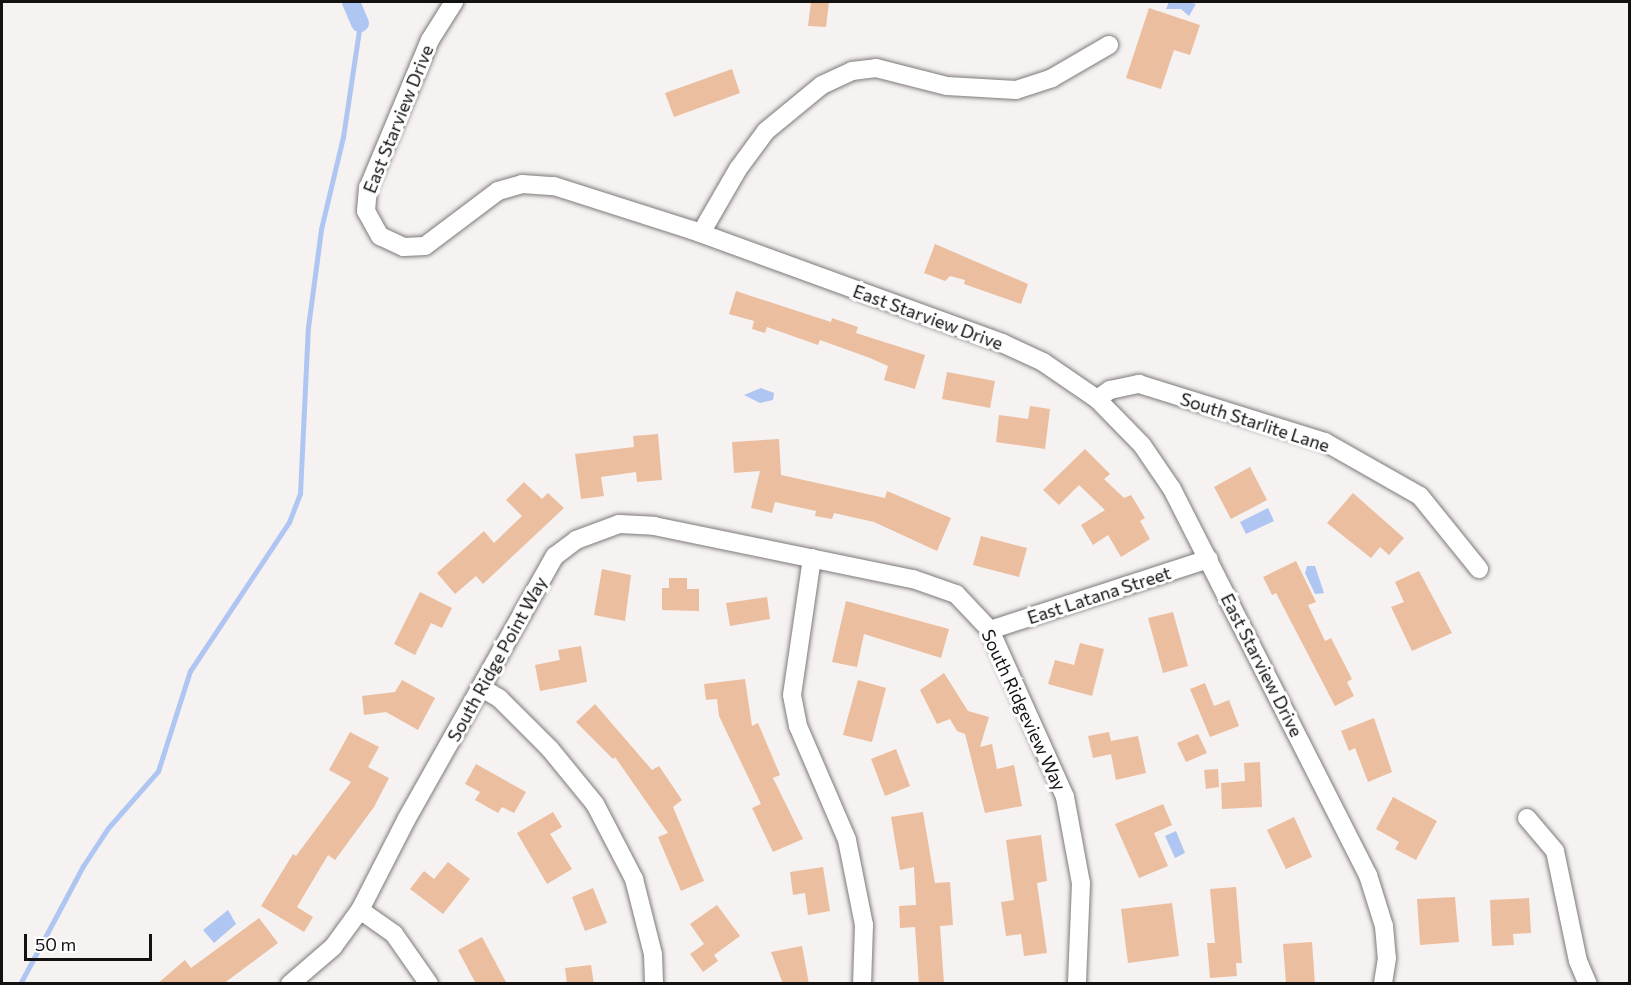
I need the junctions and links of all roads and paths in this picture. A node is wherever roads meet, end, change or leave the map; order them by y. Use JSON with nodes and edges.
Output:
{"nodes":[{"id":1,"x":454,"y":2,"type":"edge"},
{"id":2,"x":1109,"y":45,"type":"dead end"},
{"id":3,"x":700,"y":233,"type":"junction"},
{"id":4,"x":1097,"y":399,"type":"junction"},
{"id":5,"x":812,"y":558,"type":"junction"},
{"id":6,"x":1209,"y":559,"type":"junction"},
{"id":7,"x":1479,"y":569,"type":"dead end"},
{"id":8,"x":990,"y":630,"type":"junction"},
{"id":9,"x":482,"y":688,"type":"junction"},
{"id":10,"x":1527,"y":818,"type":"dead end"},
{"id":11,"x":360,"y":910,"type":"junction"},
{"id":12,"x":290,"y":984,"type":"edge"},
{"id":13,"x":429,"y":984,"type":"edge"},
{"id":14,"x":654,"y":984,"type":"edge"},
{"id":15,"x":861,"y":984,"type":"edge"},
{"id":16,"x":1077,"y":984,"type":"edge"},
{"id":17,"x":1383,"y":984,"type":"edge"},
{"id":18,"x":1588,"y":984,"type":"edge"}],
"edges":[{"from":1,"to":3,"type":"street","name":"East Starview Drive"},
{"from":2,"to":3,"type":"street"},
{"from":3,"to":4,"type":"street","name":"East Starview Drive"},
{"from":4,"to":6,"type":"street","name":"East Starview Drive"},
{"from":4,"to":7,"type":"street","name":"South Starlite Lane"},
{"from":5,"to":8,"type":"street","name":"South Ridgeview Way"},
{"from":5,"to":9,"type":"street","name":"South Ridge Point Way"},
{"from":5,"to":15,"type":"street"},
{"from":6,"to":8,"type":"street","name":"East Latana Street"},
{"from":6,"to":17,"type":"street","name":"East Starview Drive"},
{"from":8,"to":16,"type":"street","name":"South Ridgeview Way"},
{"from":9,"to":11,"type":"street","name":"South Ridge Point Way"},
{"from":9,"to":14,"type":"street"},
{"from":10,"to":18,"type":"street"},
{"from":11,"to":12,"type":"street","name":"South Ridge Point Way"},
{"from":11,"to":13,"type":"street"}]}
